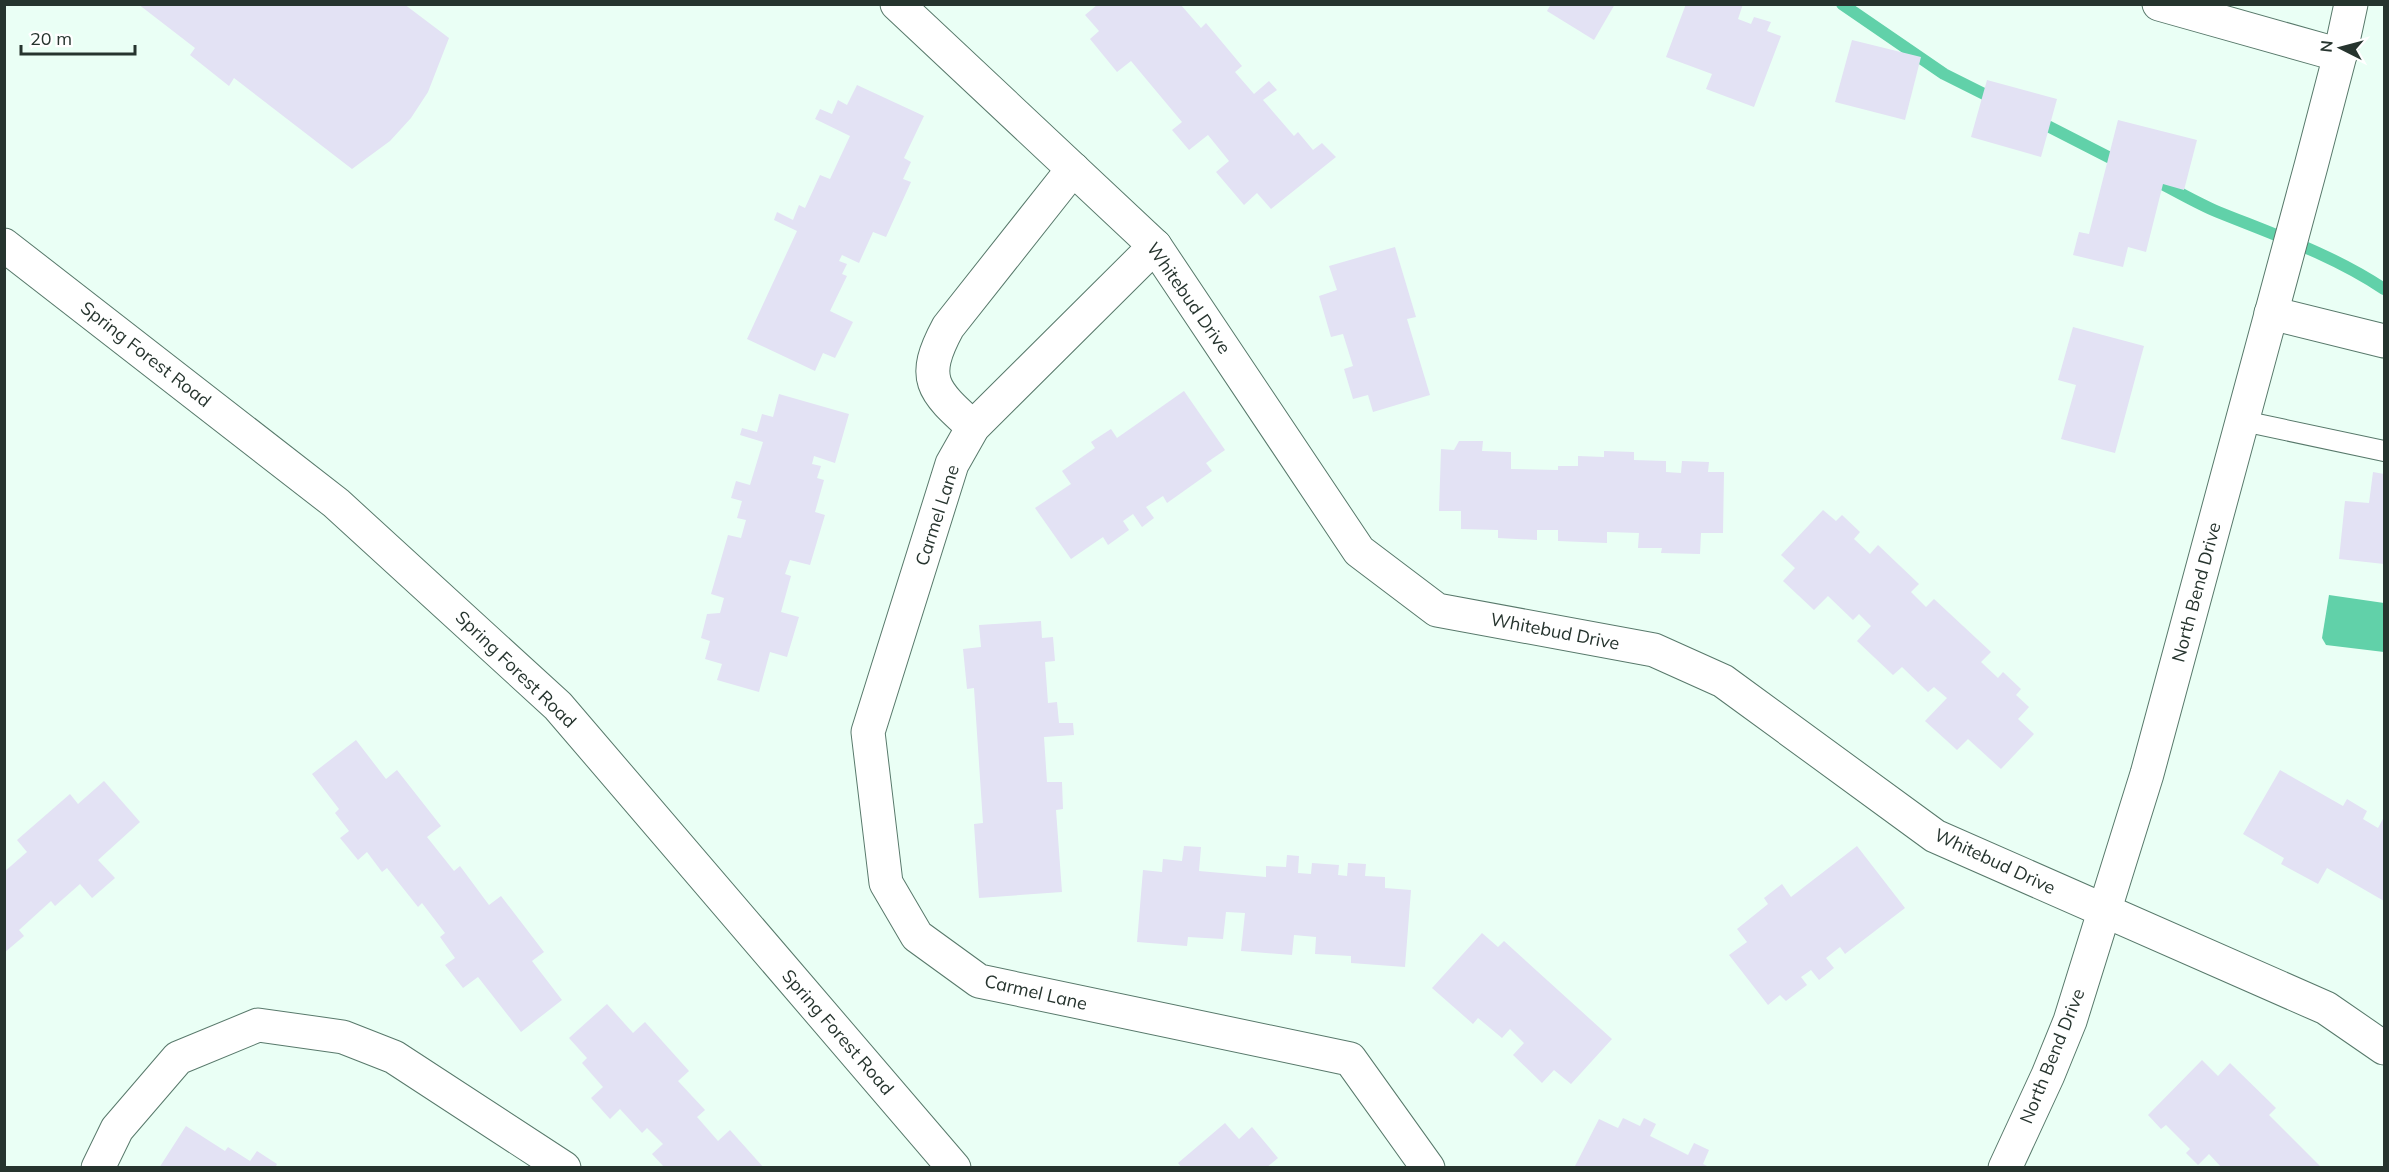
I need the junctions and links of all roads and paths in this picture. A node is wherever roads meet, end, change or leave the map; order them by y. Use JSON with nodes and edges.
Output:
{"nodes":[{"id":1,"x":897,"y":4,"type":"edge"},
{"id":2,"x":2159,"y":4,"type":"edge"},
{"id":3,"x":2351,"y":4,"type":"edge"},
{"id":4,"x":2340,"y":55,"type":"junction"},
{"id":5,"x":1073,"y":168,"type":"junction"},
{"id":6,"x":4,"y":245,"type":"edge"},
{"id":7,"x":1155,"y":246,"type":"junction"},
{"id":8,"x":2271,"y":313,"type":"junction"},
{"id":9,"x":2385,"y":340,"type":"edge"},
{"id":10,"x":2243,"y":421,"type":"junction"},
{"id":11,"x":973,"y":426,"type":"junction"},
{"id":12,"x":2385,"y":451,"type":"edge"},
{"id":13,"x":2105,"y":912,"type":"junction"},
{"id":14,"x":2385,"y":1048,"type":"edge"},
{"id":15,"x":98,"y":1167,"type":"edge"},
{"id":16,"x":564,"y":1167,"type":"edge"},
{"id":17,"x":954,"y":1167,"type":"edge"},
{"id":18,"x":1428,"y":1167,"type":"edge"},
{"id":19,"x":2005,"y":1167,"type":"edge"}],
"edges":[{"from":1,"to":5,"type":"street","name":"Whitebud Drive"},
{"from":2,"to":4,"type":"street"},
{"from":3,"to":4,"type":"street","name":"North Bend Drive"},
{"from":4,"to":8,"type":"street","name":"North Bend Drive"},
{"from":5,"to":7,"type":"street","name":"Whitebud Drive"},
{"from":5,"to":11,"type":"street"},
{"from":6,"to":17,"type":"street","name":"Spring Forest Road"},
{"from":7,"to":11,"type":"street","name":"Carmel Lane"},
{"from":7,"to":13,"type":"street","name":"Whitebud Drive"},
{"from":8,"to":9,"type":"street"},
{"from":8,"to":10,"type":"street","name":"North Bend Drive"},
{"from":10,"to":12,"type":"lane"},
{"from":10,"to":13,"type":"street","name":"North Bend Drive"},
{"from":11,"to":18,"type":"street","name":"Carmel Lane"},
{"from":13,"to":14,"type":"street","name":"Whitebud Drive"},
{"from":13,"to":19,"type":"street","name":"North Bend Drive"},
{"from":15,"to":16,"type":"street"}]}
